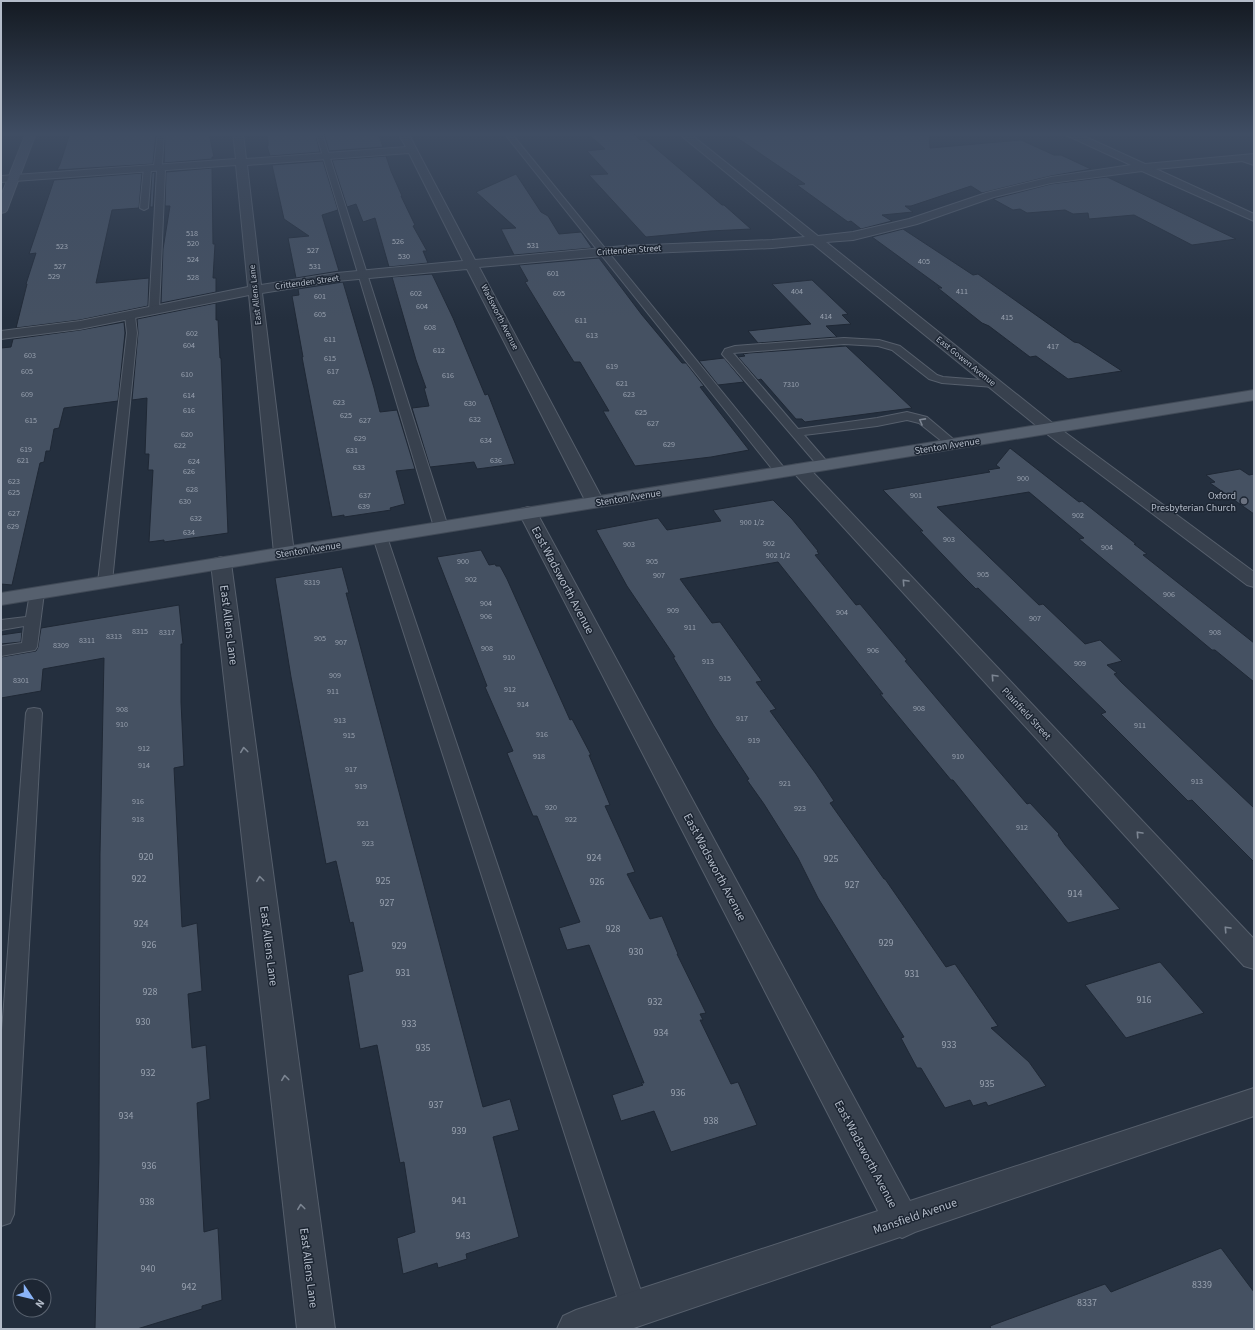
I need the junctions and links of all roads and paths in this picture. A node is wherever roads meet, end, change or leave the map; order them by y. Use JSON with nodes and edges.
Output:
{"nodes":[{"id":1,"x":7,"y":195,"type":"edge"},
{"id":2,"x":145,"y":195,"type":"edge"},
{"id":3,"x":160,"y":195,"type":"edge"},
{"id":4,"x":244,"y":195,"type":"edge"},
{"id":5,"x":338,"y":195,"type":"edge"},
{"id":6,"x":436,"y":195,"type":"edge"},
{"id":7,"x":557,"y":195,"type":"edge"},
{"id":8,"x":760,"y":195,"type":"edge"},
{"id":9,"x":990,"y":195,"type":"edge"},
{"id":10,"x":1205,"y":195,"type":"edge"},
{"id":11,"x":144,"y":208,"type":"dead end"},
{"id":12,"x":1,"y":210,"type":"edge"},
{"id":13,"x":1254,"y":218,"type":"edge"},
{"id":14,"x":816,"y":240,"type":"junction"},
{"id":15,"x":603,"y":252,"type":"junction"},
{"id":16,"x":472,"y":264,"type":"junction"},
{"id":17,"x":363,"y":274,"type":"junction"},
{"id":18,"x":254,"y":290,"type":"junction"},
{"id":19,"x":154,"y":311,"type":"junction"},
{"id":20,"x":130,"y":316,"type":"junction"},
{"id":21,"x":1,"y":335,"type":"edge"},
{"id":22,"x":994,"y":384,"type":"junction"},
{"id":23,"x":1254,"y":395,"type":"edge"},
{"id":24,"x":1049,"y":428,"type":"junction"},
{"id":25,"x":795,"y":433,"type":"junction"},
{"id":26,"x":953,"y":444,"type":"junction"},
{"id":27,"x":824,"y":465,"type":"junction"},
{"id":28,"x":791,"y":470,"type":"junction"},
{"id":29,"x":595,"y":502,"type":"junction"},
{"id":30,"x":528,"y":513,"type":"junction"},
{"id":31,"x":441,"y":527,"type":"junction"},
{"id":32,"x":380,"y":537,"type":"junction"},
{"id":33,"x":284,"y":553,"type":"junction"},
{"id":34,"x":221,"y":563,"type":"junction"},
{"id":35,"x":1254,"y":581,"type":"edge"},
{"id":36,"x":105,"y":582,"type":"junction"},
{"id":37,"x":37,"y":593,"type":"junction"},
{"id":38,"x":1,"y":599,"type":"edge"},
{"id":39,"x":33,"y":620,"type":"junction"},
{"id":40,"x":1,"y":625,"type":"edge"},
{"id":41,"x":1,"y":651,"type":"edge"},
{"id":42,"x":34,"y":713,"type":"dead end"},
{"id":43,"x":1254,"y":958,"type":"edge"},
{"id":44,"x":1254,"y":1102,"type":"edge"},
{"id":45,"x":1,"y":1214,"type":"edge"},
{"id":46,"x":902,"y":1221,"type":"junction"},
{"id":47,"x":634,"y":1309,"type":"junction"},
{"id":48,"x":316,"y":1329,"type":"edge"},
{"id":49,"x":576,"y":1329,"type":"edge"}],
"edges":[{"from":1,"to":12,"type":"main road"},
{"from":2,"to":11,"type":"lane"},
{"from":3,"to":19,"type":"lane"},
{"from":4,"to":18,"type":"street","name":"East Allens Lane"},
{"from":5,"to":17,"type":"lane"},
{"from":6,"to":16,"type":"street","name":"Wadsworth Avenue"},
{"from":7,"to":15,"type":"lane"},
{"from":8,"to":14,"type":"street","name":"East Gowen Avenue"},
{"from":9,"to":14,"type":"street","name":"Crittenden Street"},
{"from":10,"to":13,"type":"street"},
{"from":14,"to":15,"type":"street","name":"Crittenden Street"},
{"from":14,"to":22,"type":"street","name":"East Gowen Avenue"},
{"from":15,"to":16,"type":"street","name":"Crittenden Street"},
{"from":15,"to":28,"type":"lane"},
{"from":16,"to":17,"type":"street","name":"Crittenden Street"},
{"from":16,"to":29,"type":"street","name":"Wadsworth Avenue"},
{"from":17,"to":18,"type":"street","name":"Crittenden Street"},
{"from":17,"to":31,"type":"lane"},
{"from":18,"to":19,"type":"street","name":"Crittenden Street"},
{"from":18,"to":33,"type":"street","name":"East Allens Lane"},
{"from":19,"to":20,"type":"street","name":"Crittenden Street"},
{"from":20,"to":21,"type":"street","name":"Crittenden Street"},
{"from":20,"to":36,"type":"lane"},
{"from":22,"to":24,"type":"street","name":"East Gowen Avenue"},
{"from":22,"to":25,"type":"lane"},
{"from":23,"to":24,"type":"main road","name":"Stenton Avenue"},
{"from":24,"to":26,"type":"main road","name":"Stenton Avenue"},
{"from":24,"to":35,"type":"street","name":"East Gowen Avenue"},
{"from":26,"to":25,"type":"lane","one_way":true},
{"from":25,"to":27,"type":"lane"},
{"from":26,"to":27,"type":"main road","name":"Stenton Avenue"},
{"from":27,"to":28,"type":"main road","name":"Stenton Avenue"},
{"from":28,"to":29,"type":"main road","name":"Stenton Avenue"},
{"from":43,"to":28,"type":"street","name":"Plainfield Street","one_way":true},
{"from":29,"to":30,"type":"main road","name":"Stenton Avenue"},
{"from":30,"to":31,"type":"main road","name":"Stenton Avenue"},
{"from":30,"to":46,"type":"street","name":"East Wadsworth Avenue"},
{"from":31,"to":32,"type":"main road","name":"Stenton Avenue"},
{"from":32,"to":33,"type":"main road","name":"Stenton Avenue"},
{"from":32,"to":47,"type":"lane"},
{"from":33,"to":34,"type":"main road","name":"Stenton Avenue"},
{"from":34,"to":36,"type":"main road","name":"Stenton Avenue"},
{"from":48,"to":34,"type":"street","name":"East Allens Lane","one_way":true},
{"from":36,"to":37,"type":"main road","name":"Stenton Avenue"},
{"from":37,"to":38,"type":"main road","name":"Stenton Avenue"},
{"from":37,"to":39,"type":"lane"},
{"from":39,"to":40,"type":"lane"},
{"from":39,"to":41,"type":"lane"},
{"from":42,"to":45,"type":"lane"},
{"from":44,"to":46,"type":"street","name":"Mansfield Avenue"},
{"from":46,"to":47,"type":"street","name":"Mansfield Avenue"},
{"from":47,"to":49,"type":"street","name":"Mansfield Avenue"}]}
